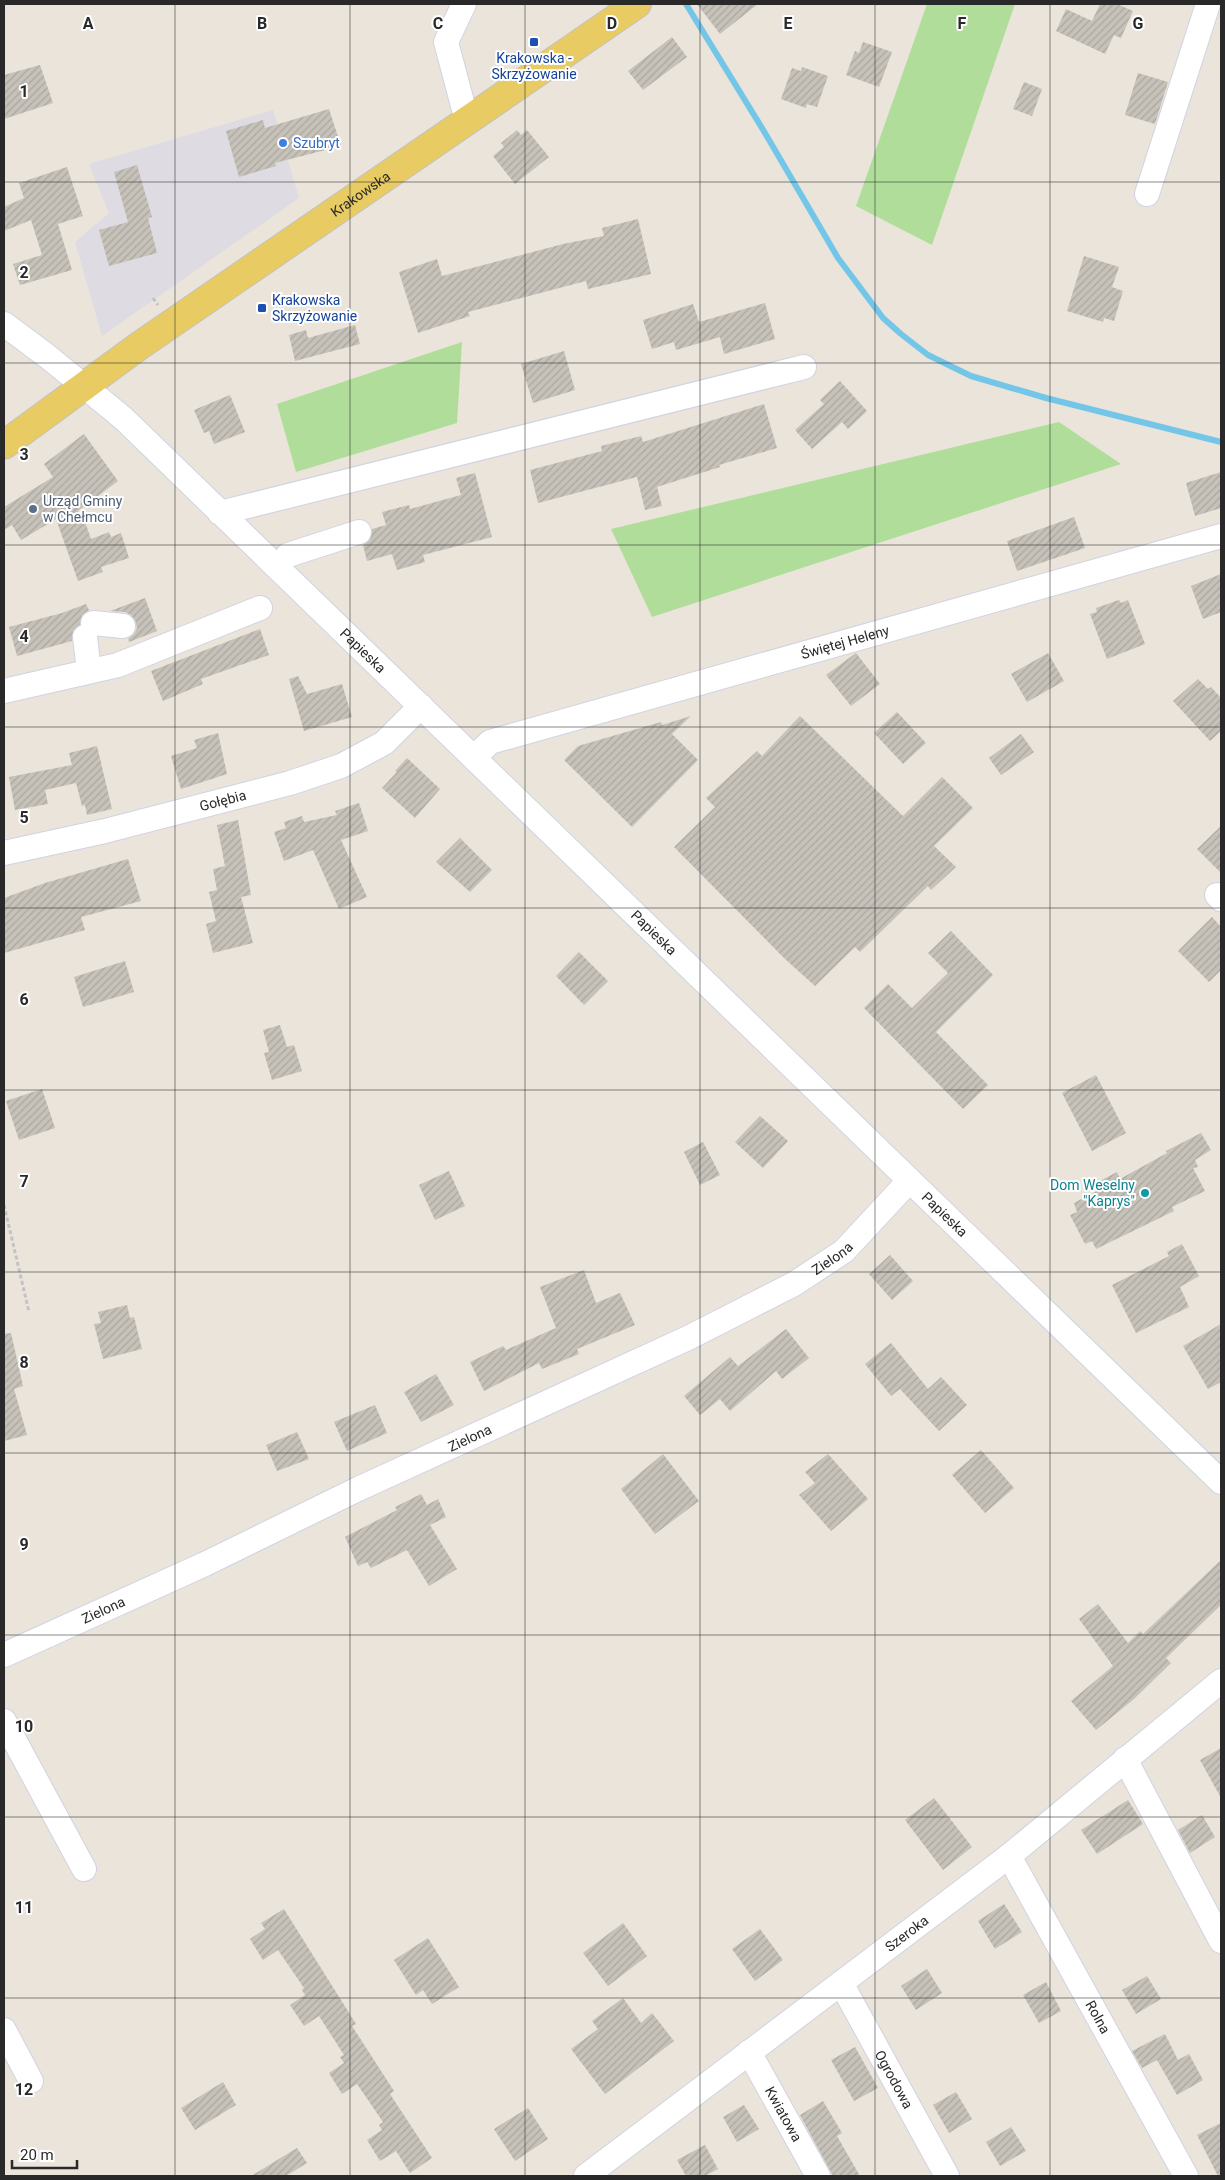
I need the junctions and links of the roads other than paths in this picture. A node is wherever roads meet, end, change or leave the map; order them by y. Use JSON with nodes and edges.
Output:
{"nodes":[{"id":1,"x":464,"y":4,"type":"edge"},
{"id":2,"x":1208,"y":4,"type":"edge"},
{"id":3,"x":623,"y":8,"type":"edge"},
{"id":4,"x":466,"y":121,"type":"junction"},
{"id":5,"x":1147,"y":194,"type":"dead end"},
{"id":6,"x":4,"y":324,"type":"edge"},
{"id":7,"x":804,"y":367,"type":"dead end"},
{"id":8,"x":84,"y":386,"type":"junction"},
{"id":9,"x":4,"y":445,"type":"edge"},
{"id":10,"x":220,"y":513,"type":"junction"},
{"id":11,"x":359,"y":532,"type":"dead end"},
{"id":12,"x":1221,"y":536,"type":"edge"},
{"id":13,"x":288,"y":555,"type":"dead end"},
{"id":14,"x":260,"y":608,"type":"dead end"},
{"id":15,"x":123,"y":626,"type":"dead end"},
{"id":16,"x":89,"y":671,"type":"junction"},
{"id":17,"x":4,"y":691,"type":"edge"},
{"id":18,"x":421,"y":706,"type":"junction"},
{"id":19,"x":475,"y":757,"type":"junction"},
{"id":20,"x":4,"y":853,"type":"edge"},
{"id":21,"x":909,"y":1181,"type":"junction"},
{"id":22,"x":1221,"y":1482,"type":"edge"},
{"id":23,"x":4,"y":1655,"type":"edge"},
{"id":24,"x":1221,"y":1680,"type":"edge"},
{"id":25,"x":4,"y":1721,"type":"edge"},
{"id":26,"x":1125,"y":1759,"type":"junction"},
{"id":27,"x":1009,"y":1856,"type":"junction"},
{"id":28,"x":84,"y":1869,"type":"dead end"},
{"id":29,"x":1221,"y":1941,"type":"edge"},
{"id":30,"x":841,"y":1983,"type":"junction"},
{"id":31,"x":4,"y":2030,"type":"edge"},
{"id":32,"x":749,"y":2052,"type":"junction"},
{"id":33,"x":30,"y":2081,"type":"dead end"},
{"id":34,"x":586,"y":2176,"type":"edge"},
{"id":35,"x":818,"y":2176,"type":"edge"},
{"id":36,"x":948,"y":2176,"type":"edge"},
{"id":37,"x":1186,"y":2176,"type":"edge"}],
"edges":[{"from":1,"to":4,"type":"street"},
{"from":2,"to":5,"type":"street"},
{"from":3,"to":4,"type":"main road","name":"Krakowska"},
{"from":4,"to":8,"type":"main road","name":"Krakowska"},
{"from":6,"to":8,"type":"street","name":"Papieska"},
{"from":7,"to":10,"type":"street"},
{"from":8,"to":9,"type":"main road","name":"Krakowska"},
{"from":8,"to":10,"type":"street","name":"Papieska"},
{"from":10,"to":18,"type":"street","name":"Papieska"},
{"from":11,"to":13,"type":"street"},
{"from":12,"to":19,"type":"street","name":"Świętej Heleny"},
{"from":14,"to":16,"type":"street"},
{"from":15,"to":16,"type":"street"},
{"from":16,"to":17,"type":"street"},
{"from":18,"to":19,"type":"street","name":"Papieska"},
{"from":18,"to":20,"type":"street","name":"Gołębia"},
{"from":19,"to":21,"type":"street","name":"Papieska"},
{"from":21,"to":22,"type":"street","name":"Papieska"},
{"from":21,"to":23,"type":"street","name":"Zielona"},
{"from":24,"to":26,"type":"street","name":"Szeroka"},
{"from":25,"to":28,"type":"street"},
{"from":26,"to":27,"type":"street","name":"Szeroka"},
{"from":26,"to":29,"type":"street"},
{"from":27,"to":30,"type":"street","name":"Szeroka"},
{"from":27,"to":37,"type":"street","name":"Rolna"},
{"from":30,"to":32,"type":"street","name":"Szeroka"},
{"from":30,"to":36,"type":"street","name":"Ogrodowa"},
{"from":31,"to":33,"type":"street"},
{"from":32,"to":34,"type":"street","name":"Szeroka"},
{"from":32,"to":35,"type":"street","name":"Kwiatowa"}]}
